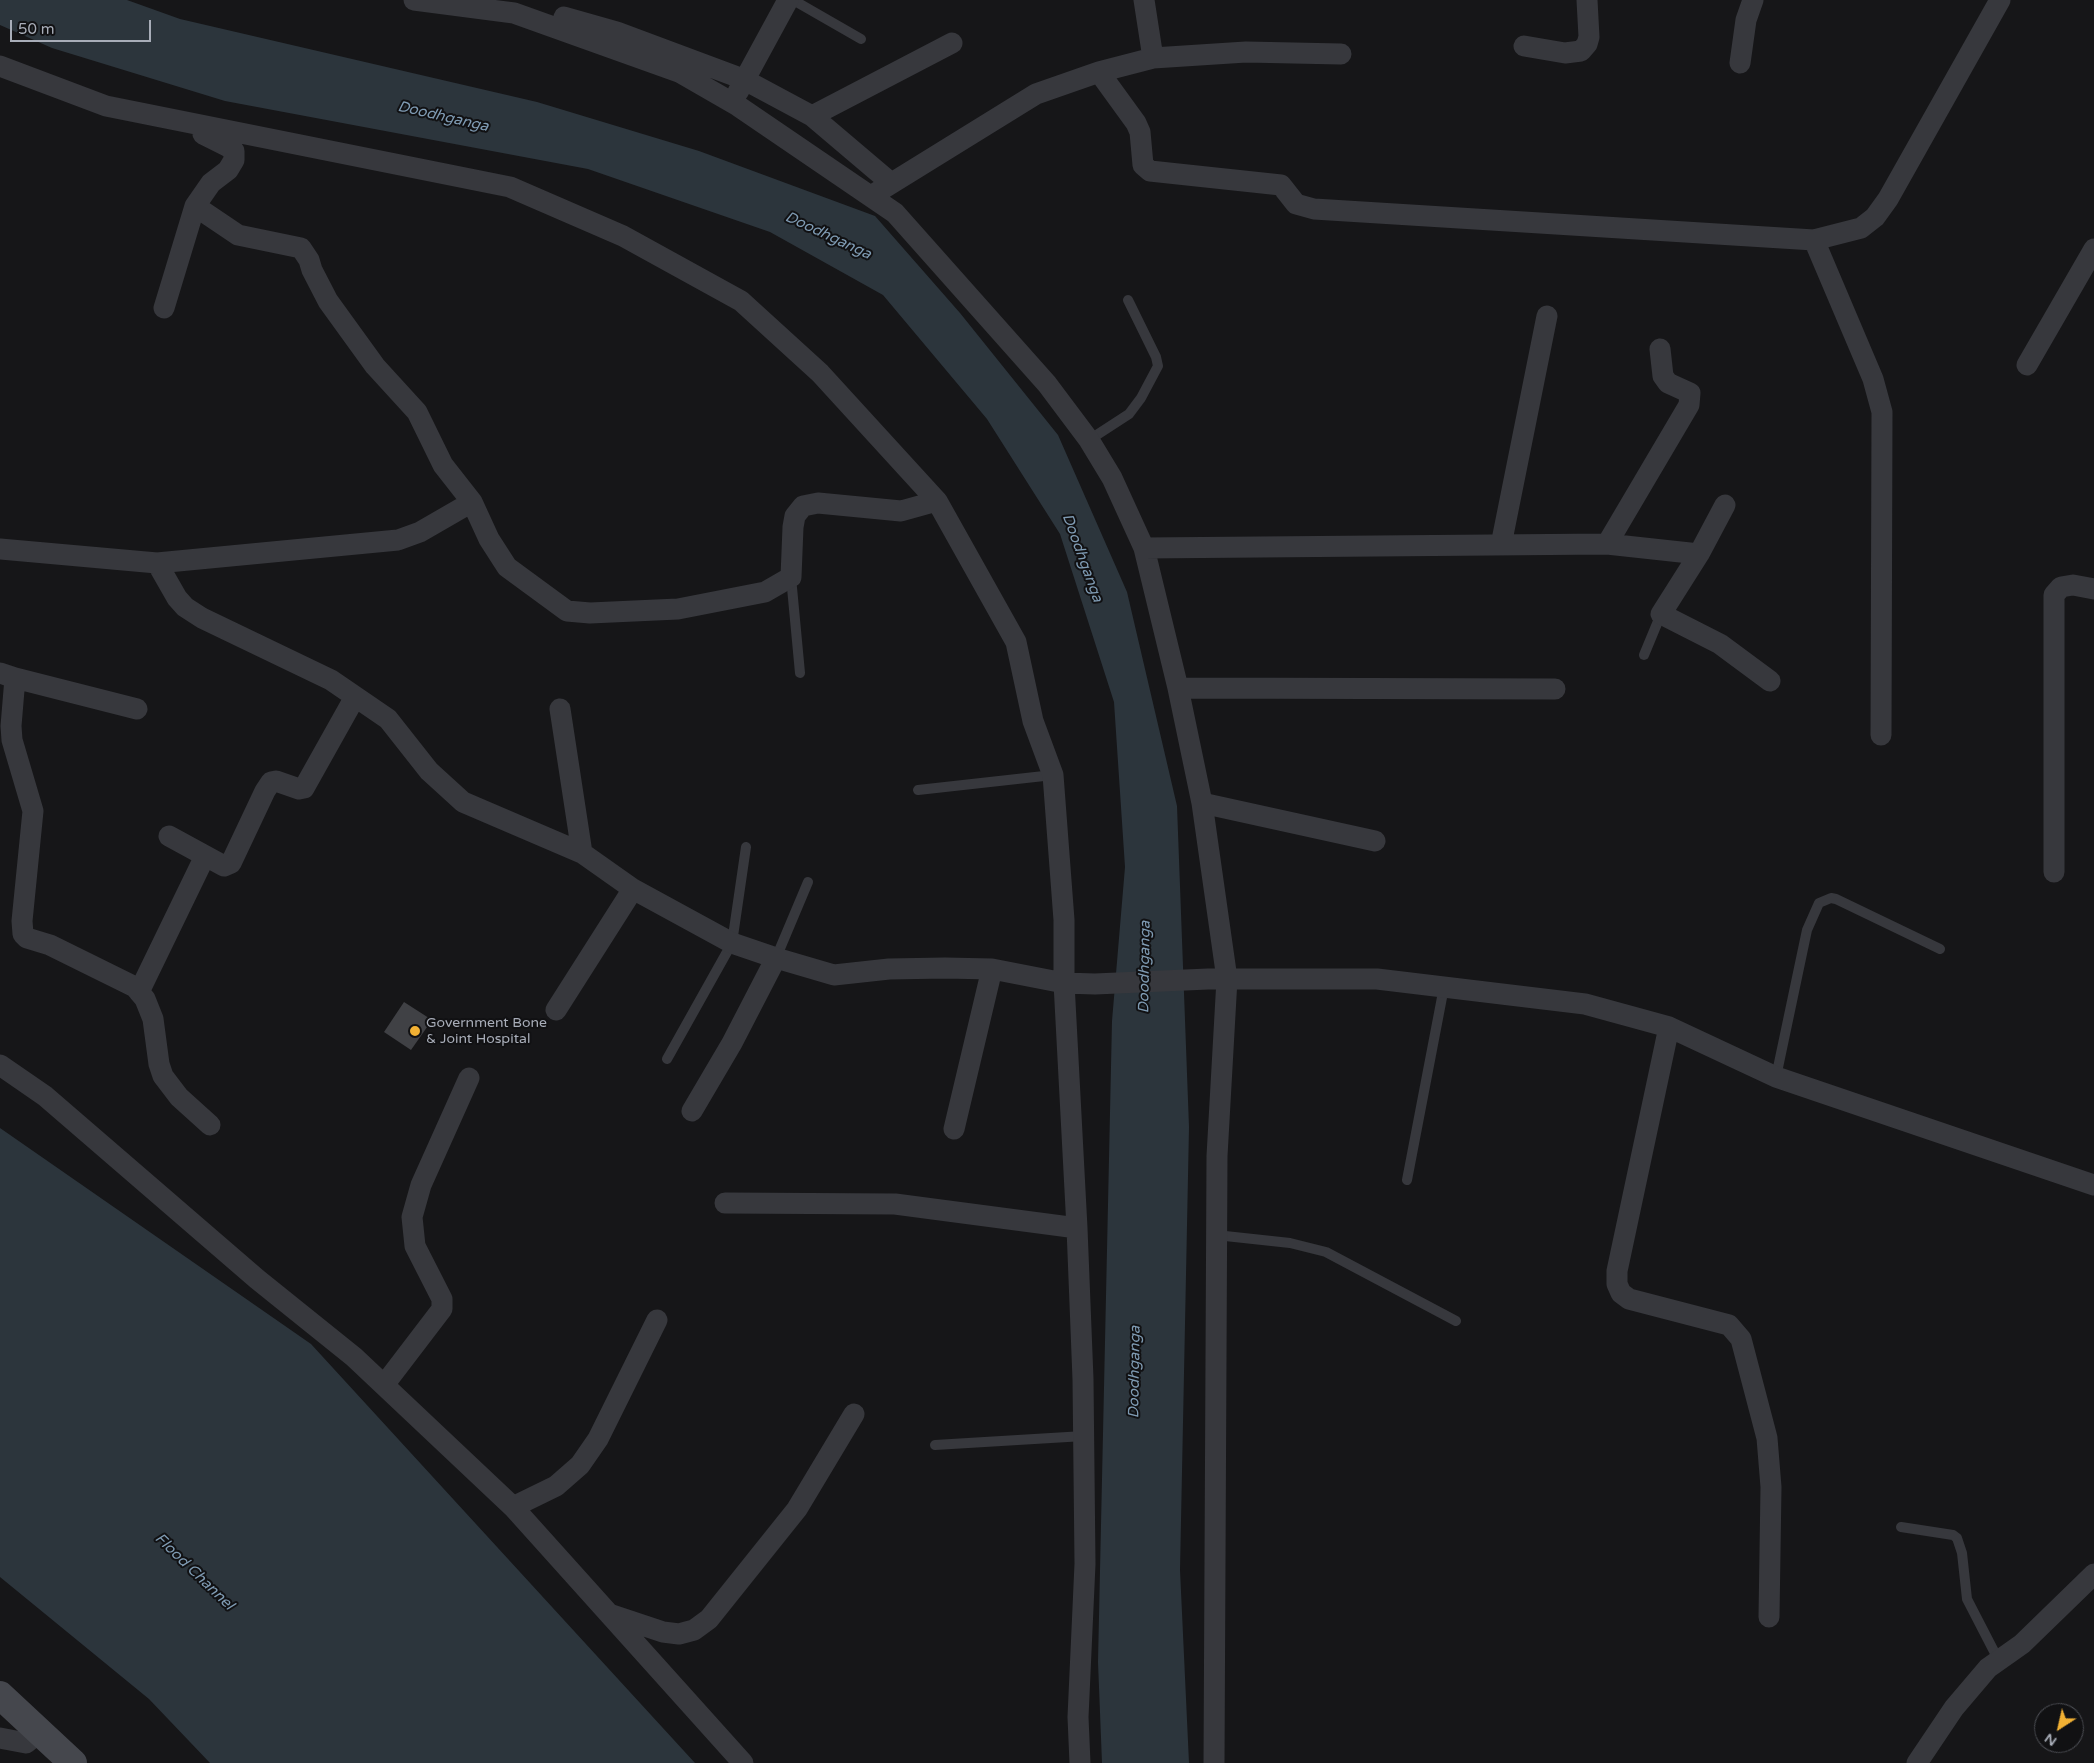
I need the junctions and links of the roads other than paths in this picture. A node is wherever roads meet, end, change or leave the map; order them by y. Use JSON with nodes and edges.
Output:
{"nodes":[{"id":1,"x":414,"y":0,"type":"edge"},
{"id":2,"x":788,"y":0,"type":"edge"},
{"id":3,"x":793,"y":0,"type":"edge"},
{"id":4,"x":1144,"y":0,"type":"edge"},
{"id":5,"x":1588,"y":0,"type":"edge"},
{"id":6,"x":1753,"y":0,"type":"edge"},
{"id":7,"x":2000,"y":0,"type":"edge"},
{"id":8,"x":514,"y":13,"type":"junction"},
{"id":9,"x":862,"y":39,"type":"dead end"},
{"id":10,"x":952,"y":43,"type":"dead end"},
{"id":11,"x":1524,"y":46,"type":"dead end"},
{"id":12,"x":1341,"y":54,"type":"dead end"},
{"id":13,"x":1153,"y":58,"type":"junction"},
{"id":14,"x":1740,"y":63,"type":"dead end"},
{"id":15,"x":0,"y":66,"type":"edge"},
{"id":16,"x":1099,"y":72,"type":"junction"},
{"id":17,"x":743,"y":79,"type":"junction"},
{"id":18,"x":733,"y":103,"type":"junction"},
{"id":19,"x":812,"y":116,"type":"junction"},
{"id":20,"x":168,"y":119,"type":"junction"},
{"id":21,"x":891,"y":183,"type":"junction"},
{"id":22,"x":871,"y":196,"type":"junction"},
{"id":23,"x":195,"y":206,"type":"junction"},
{"id":24,"x":1814,"y":240,"type":"junction"},
{"id":25,"x":2094,"y":249,"type":"edge"},
{"id":26,"x":1128,"y":300,"type":"dead end"},
{"id":27,"x":164,"y":308,"type":"dead end"},
{"id":28,"x":1547,"y":316,"type":"dead end"},
{"id":29,"x":1660,"y":349,"type":"dead end"},
{"id":30,"x":2027,"y":365,"type":"dead end"},
{"id":31,"x":1089,"y":440,"type":"junction"},
{"id":32,"x":937,"y":501,"type":"junction"},
{"id":33,"x":472,"y":502,"type":"junction"},
{"id":34,"x":1724,"y":505,"type":"dead end"},
{"id":35,"x":1607,"y":544,"type":"junction"},
{"id":36,"x":1501,"y":545,"type":"junction"},
{"id":37,"x":1144,"y":548,"type":"junction"},
{"id":38,"x":0,"y":549,"type":"edge"},
{"id":39,"x":1699,"y":554,"type":"junction"},
{"id":40,"x":157,"y":563,"type":"junction"},
{"id":41,"x":791,"y":577,"type":"junction"},
{"id":42,"x":2094,"y":589,"type":"edge"},
{"id":43,"x":1661,"y":614,"type":"junction"},
{"id":44,"x":1644,"y":655,"type":"dead end"},
{"id":45,"x":800,"y":673,"type":"dead end"},
{"id":46,"x":8,"y":676,"type":"edge"},
{"id":47,"x":1770,"y":681,"type":"dead end"},
{"id":48,"x":1178,"y":688,"type":"junction"},
{"id":49,"x":1555,"y":689,"type":"dead end"},
{"id":50,"x":355,"y":697,"type":"junction"},
{"id":51,"x":137,"y":709,"type":"dead end"},
{"id":52,"x":560,"y":709,"type":"dead end"},
{"id":53,"x":1881,"y":735,"type":"dead end"},
{"id":54,"x":1053,"y":775,"type":"junction"},
{"id":55,"x":918,"y":790,"type":"dead end"},
{"id":56,"x":1202,"y":803,"type":"junction"},
{"id":57,"x":169,"y":836,"type":"dead end"},
{"id":58,"x":1375,"y":841,"type":"dead end"},
{"id":59,"x":746,"y":847,"type":"dead end"},
{"id":60,"x":582,"y":853,"type":"junction"},
{"id":61,"x":205,"y":856,"type":"junction"},
{"id":62,"x":2054,"y":872,"type":"dead end"},
{"id":63,"x":808,"y":882,"type":"dead end"},
{"id":64,"x":633,"y":889,"type":"junction"},
{"id":65,"x":732,"y":943,"type":"junction"},
{"id":66,"x":1940,"y":949,"type":"dead end"},
{"id":67,"x":776,"y":958,"type":"junction"},
{"id":68,"x":992,"y":969,"type":"junction"},
{"id":69,"x":1217,"y":979,"type":"junction"},
{"id":70,"x":1064,"y":983,"type":"junction"},
{"id":71,"x":1444,"y":987,"type":"junction"},
{"id":72,"x":139,"y":992,"type":"junction"},
{"id":73,"x":556,"y":1010,"type":"dead end"},
{"id":74,"x":1669,"y":1027,"type":"junction"},
{"id":75,"x":667,"y":1059,"type":"dead end"},
{"id":76,"x":0,"y":1064,"type":"edge"},
{"id":77,"x":1776,"y":1077,"type":"junction"},
{"id":78,"x":469,"y":1078,"type":"dead end"},
{"id":79,"x":692,"y":1111,"type":"dead end"},
{"id":80,"x":210,"y":1124,"type":"dead end"},
{"id":81,"x":954,"y":1129,"type":"dead end"},
{"id":82,"x":1408,"y":1180,"type":"dead end"},
{"id":83,"x":2094,"y":1185,"type":"edge"},
{"id":84,"x":725,"y":1203,"type":"dead end"},
{"id":85,"x":1078,"y":1228,"type":"junction"},
{"id":86,"x":1216,"y":1234,"type":"junction"},
{"id":87,"x":656,"y":1320,"type":"dead end"},
{"id":88,"x":1456,"y":1321,"type":"dead end"},
{"id":89,"x":384,"y":1385,"type":"junction"},
{"id":90,"x":854,"y":1414,"type":"dead end"},
{"id":91,"x":1084,"y":1436,"type":"junction"},
{"id":92,"x":935,"y":1446,"type":"dead end"},
{"id":93,"x":513,"y":1507,"type":"junction"},
{"id":94,"x":1901,"y":1527,"type":"dead end"},
{"id":95,"x":2094,"y":1574,"type":"edge"},
{"id":96,"x":612,"y":1615,"type":"junction"},
{"id":97,"x":1769,"y":1617,"type":"dead end"},
{"id":98,"x":1998,"y":1661,"type":"junction"},
{"id":99,"x":0,"y":1695,"type":"edge"},
{"id":100,"x":41,"y":1731,"type":"junction"},
{"id":101,"x":0,"y":1738,"type":"edge"},
{"id":102,"x":73,"y":1763,"type":"edge"},
{"id":103,"x":743,"y":1763,"type":"edge"},
{"id":104,"x":1080,"y":1763,"type":"edge"},
{"id":105,"x":1214,"y":1763,"type":"edge"},
{"id":106,"x":1917,"y":1763,"type":"edge"}],
"edges":[{"from":1,"to":8,"type":"street"},
{"from":2,"to":17,"type":"street"},
{"from":3,"to":9,"type":"lane"},
{"from":4,"to":13,"type":"street"},
{"from":5,"to":11,"type":"street"},
{"from":6,"to":14,"type":"street"},
{"from":7,"to":24,"type":"street"},
{"from":8,"to":17,"type":"street"},
{"from":8,"to":18,"type":"street"},
{"from":10,"to":19,"type":"street"},
{"from":12,"to":13,"type":"street"},
{"from":13,"to":16,"type":"street"},
{"from":15,"to":20,"type":"street"},
{"from":16,"to":21,"type":"street"},
{"from":16,"to":24,"type":"street"},
{"from":17,"to":18,"type":"street"},
{"from":17,"to":19,"type":"street"},
{"from":18,"to":22,"type":"street"},
{"from":19,"to":21,"type":"street"},
{"from":20,"to":23,"type":"street"},
{"from":20,"to":32,"type":"street"},
{"from":21,"to":22,"type":"street"},
{"from":22,"to":31,"type":"street"},
{"from":23,"to":27,"type":"street"},
{"from":23,"to":33,"type":"street"},
{"from":24,"to":53,"type":"street"},
{"from":25,"to":30,"type":"street"},
{"from":26,"to":31,"type":"lane"},
{"from":28,"to":36,"type":"street"},
{"from":29,"to":35,"type":"street"},
{"from":31,"to":37,"type":"street"},
{"from":32,"to":41,"type":"street"},
{"from":32,"to":54,"type":"street"},
{"from":33,"to":40,"type":"street"},
{"from":33,"to":41,"type":"street"},
{"from":34,"to":39,"type":"street"},
{"from":35,"to":36,"type":"street"},
{"from":35,"to":39,"type":"street"},
{"from":36,"to":37,"type":"street"},
{"from":37,"to":48,"type":"street"},
{"from":38,"to":40,"type":"street"},
{"from":39,"to":43,"type":"street"},
{"from":40,"to":50,"type":"street"},
{"from":41,"to":45,"type":"lane"},
{"from":42,"to":62,"type":"street"},
{"from":43,"to":44,"type":"lane"},
{"from":43,"to":47,"type":"street"},
{"from":46,"to":51,"type":"street"},
{"from":46,"to":72,"type":"street"},
{"from":48,"to":49,"type":"street"},
{"from":48,"to":56,"type":"street"},
{"from":50,"to":60,"type":"street"},
{"from":50,"to":61,"type":"street"},
{"from":52,"to":60,"type":"street"},
{"from":54,"to":55,"type":"lane"},
{"from":54,"to":70,"type":"street"},
{"from":56,"to":58,"type":"street"},
{"from":56,"to":69,"type":"street"},
{"from":57,"to":61,"type":"street"},
{"from":59,"to":65,"type":"lane"},
{"from":60,"to":64,"type":"street"},
{"from":61,"to":72,"type":"street"},
{"from":63,"to":67,"type":"lane"},
{"from":64,"to":65,"type":"street"},
{"from":64,"to":73,"type":"street"},
{"from":65,"to":67,"type":"street"},
{"from":65,"to":75,"type":"lane"},
{"from":66,"to":77,"type":"lane"},
{"from":67,"to":68,"type":"street"},
{"from":67,"to":79,"type":"street"},
{"from":68,"to":70,"type":"street"},
{"from":68,"to":81,"type":"street"},
{"from":69,"to":70,"type":"street"},
{"from":69,"to":71,"type":"street"},
{"from":69,"to":86,"type":"street"},
{"from":70,"to":85,"type":"street"},
{"from":71,"to":74,"type":"street"},
{"from":71,"to":82,"type":"lane"},
{"from":72,"to":80,"type":"street"},
{"from":74,"to":77,"type":"street"},
{"from":74,"to":97,"type":"street"},
{"from":76,"to":89,"type":"street"},
{"from":77,"to":83,"type":"street"},
{"from":78,"to":89,"type":"street"},
{"from":84,"to":85,"type":"street"},
{"from":85,"to":91,"type":"street"},
{"from":86,"to":88,"type":"lane"},
{"from":86,"to":105,"type":"street"},
{"from":87,"to":93,"type":"street"},
{"from":89,"to":93,"type":"street"},
{"from":90,"to":96,"type":"street"},
{"from":91,"to":92,"type":"lane"},
{"from":91,"to":104,"type":"street"},
{"from":93,"to":96,"type":"street"},
{"from":94,"to":98,"type":"lane"},
{"from":95,"to":98,"type":"street"},
{"from":96,"to":103,"type":"street"},
{"from":98,"to":106,"type":"street"},
{"from":99,"to":100,"type":"main road"},
{"from":100,"to":101,"type":"street"},
{"from":100,"to":102,"type":"main road"}]}
